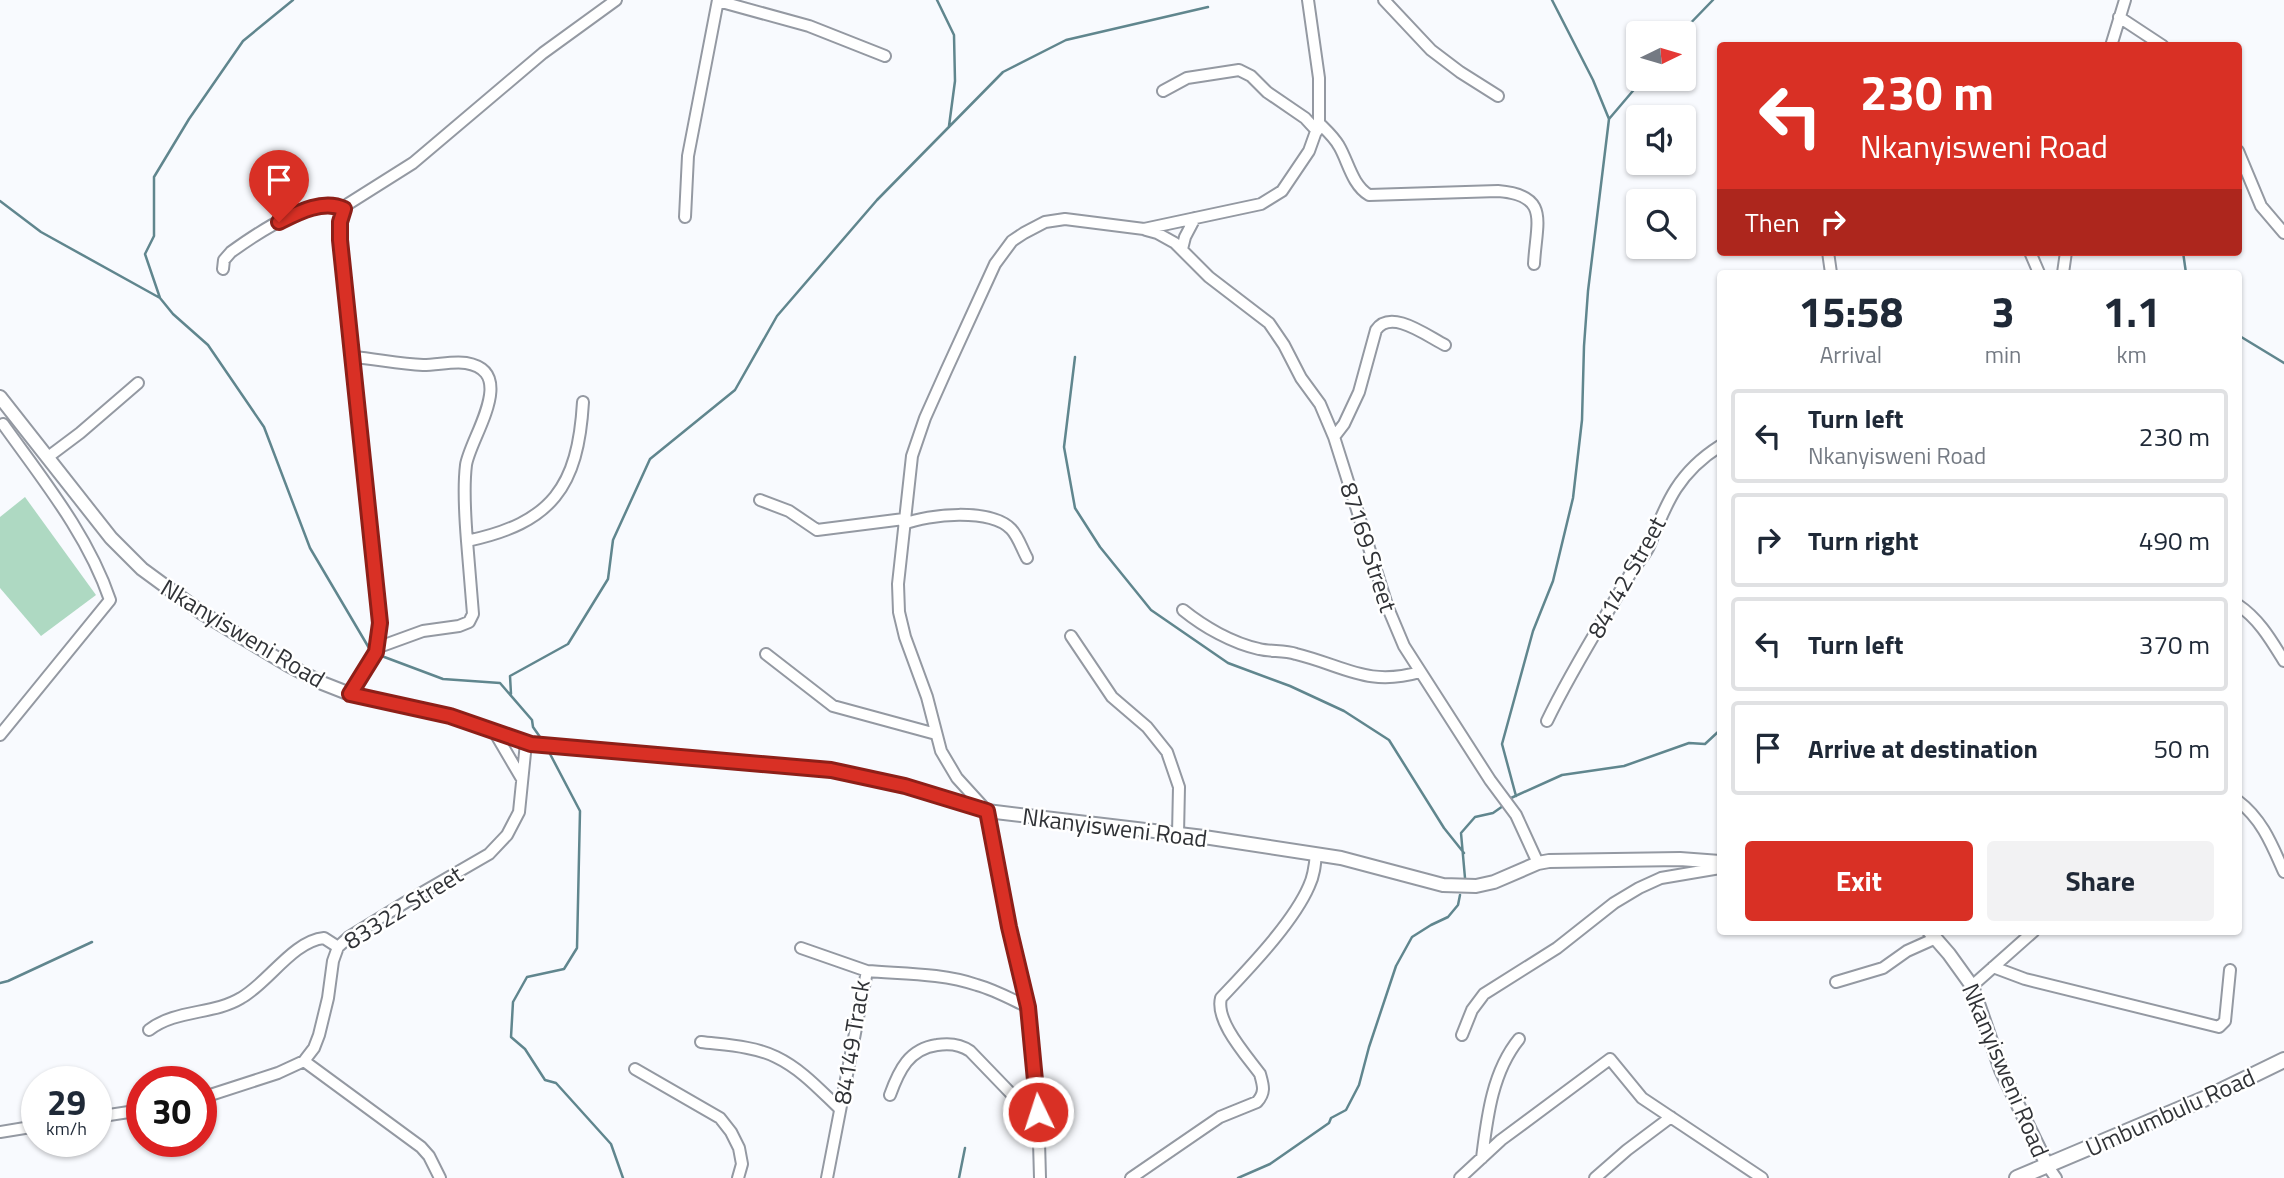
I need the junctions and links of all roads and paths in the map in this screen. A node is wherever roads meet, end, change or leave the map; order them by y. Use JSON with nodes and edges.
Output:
{"nodes":[{"id":1,"x":616,"y":0,"type":"edge"},
{"id":2,"x":718,"y":0,"type":"edge"},
{"id":3,"x":1308,"y":0,"type":"edge"},
{"id":4,"x":1384,"y":0,"type":"edge"},
{"id":5,"x":2125,"y":0,"type":"edge"},
{"id":6,"x":2119,"y":17,"type":"junction"},
{"id":7,"x":2112,"y":42,"type":"edge"},
{"id":8,"x":2157,"y":42,"type":"edge"},
{"id":9,"x":884,"y":56,"type":"dead end"},
{"id":10,"x":1163,"y":91,"type":"dead end"},
{"id":11,"x":1499,"y":96,"type":"dead end"},
{"id":12,"x":1318,"y":127,"type":"junction"},
{"id":13,"x":2242,"y":159,"type":"edge"},
{"id":14,"x":344,"y":209,"type":"junction"},
{"id":15,"x":685,"y":217,"type":"dead end"},
{"id":16,"x":1195,"y":218,"type":"junction"},
{"id":17,"x":1144,"y":229,"type":"junction"},
{"id":18,"x":2284,"y":233,"type":"edge"},
{"id":19,"x":1182,"y":249,"type":"junction"},
{"id":20,"x":1534,"y":264,"type":"dead end"},
{"id":21,"x":223,"y":269,"type":"dead end"},
{"id":22,"x":1445,"y":345,"type":"dead end"},
{"id":23,"x":353,"y":357,"type":"junction"},
{"id":24,"x":138,"y":383,"type":"dead end"},
{"id":25,"x":0,"y":397,"type":"edge"},
{"id":26,"x":583,"y":402,"type":"dead end"},
{"id":27,"x":11,"y":411,"type":"junction"},
{"id":28,"x":2,"y":426,"type":"edge"},
{"id":29,"x":1334,"y":437,"type":"junction"},
{"id":30,"x":1717,"y":448,"type":"edge"},
{"id":31,"x":48,"y":457,"type":"junction"},
{"id":32,"x":760,"y":500,"type":"dead end"},
{"id":33,"x":904,"y":522,"type":"junction"},
{"id":34,"x":467,"y":541,"type":"junction"},
{"id":35,"x":1027,"y":558,"type":"dead end"},
{"id":36,"x":2242,"y":608,"type":"edge"},
{"id":37,"x":1183,"y":610,"type":"dead end"},
{"id":38,"x":1071,"y":636,"type":"dead end"},
{"id":39,"x":379,"y":647,"type":"junction"},
{"id":40,"x":766,"y":654,"type":"dead end"},
{"id":41,"x":2284,"y":661,"type":"edge"},
{"id":42,"x":1420,"y":672,"type":"junction"},
{"id":43,"x":350,"y":694,"type":"junction"},
{"id":44,"x":1547,"y":721,"type":"dead end"},
{"id":45,"x":495,"y":733,"type":"junction"},
{"id":46,"x":936,"y":734,"type":"junction"},
{"id":47,"x":0,"y":735,"type":"edge"},
{"id":48,"x":526,"y":743,"type":"junction"},
{"id":49,"x":522,"y":779,"type":"junction"},
{"id":50,"x":2242,"y":804,"type":"edge"},
{"id":51,"x":987,"y":811,"type":"junction"},
{"id":52,"x":1178,"y":834,"type":"junction"},
{"id":53,"x":1316,"y":854,"type":"junction"},
{"id":54,"x":1538,"y":863,"type":"junction"},
{"id":55,"x":1717,"y":865,"type":"edge"},
{"id":56,"x":1717,"y":866,"type":"edge"},
{"id":57,"x":2284,"y":872,"type":"edge"},
{"id":58,"x":1931,"y":935,"type":"edge"},
{"id":59,"x":1933,"y":935,"type":"edge"},
{"id":60,"x":2029,"y":935,"type":"edge"},
{"id":61,"x":338,"y":947,"type":"junction"},
{"id":62,"x":801,"y":948,"type":"dead end"},
{"id":63,"x":1993,"y":967,"type":"junction"},
{"id":64,"x":2230,"y":970,"type":"dead end"},
{"id":65,"x":867,"y":971,"type":"junction"},
{"id":66,"x":1836,"y":982,"type":"dead end"},
{"id":67,"x":1972,"y":986,"type":"junction"},
{"id":68,"x":1028,"y":1007,"type":"junction"},
{"id":69,"x":149,"y":1030,"type":"dead end"},
{"id":70,"x":1462,"y":1035,"type":"dead end"},
{"id":71,"x":1518,"y":1040,"type":"dead end"},
{"id":72,"x":701,"y":1042,"type":"dead end"},
{"id":73,"x":2284,"y":1060,"type":"edge"},
{"id":74,"x":304,"y":1061,"type":"junction"},
{"id":75,"x":635,"y":1069,"type":"dead end"},
{"id":76,"x":217,"y":1093,"type":"edge"},
{"id":77,"x":890,"y":1095,"type":"dead end"},
{"id":78,"x":839,"y":1108,"type":"junction"},
{"id":79,"x":1038,"y":1112,"type":"junction"},
{"id":80,"x":1671,"y":1117,"type":"junction"},
{"id":81,"x":21,"y":1129,"type":"edge"},
{"id":82,"x":0,"y":1132,"type":"edge"},
{"id":83,"x":1482,"y":1157,"type":"junction"},
{"id":84,"x":2047,"y":1165,"type":"junction"},
{"id":85,"x":440,"y":1178,"type":"edge"},
{"id":86,"x":738,"y":1178,"type":"edge"},
{"id":87,"x":827,"y":1178,"type":"edge"},
{"id":88,"x":1040,"y":1178,"type":"edge"},
{"id":89,"x":1132,"y":1178,"type":"edge"},
{"id":90,"x":1460,"y":1178,"type":"edge"},
{"id":91,"x":1595,"y":1178,"type":"edge"},
{"id":92,"x":1762,"y":1178,"type":"edge"},
{"id":93,"x":2017,"y":1178,"type":"edge"},
{"id":94,"x":2056,"y":1178,"type":"edge"}],
"edges":[{"from":1,"to":14,"type":"street"},
{"from":2,"to":9,"type":"street"},
{"from":2,"to":15,"type":"street"},
{"from":3,"to":12,"type":"street"},
{"from":4,"to":11,"type":"street"},
{"from":5,"to":6,"type":"street"},
{"from":6,"to":7,"type":"street"},
{"from":6,"to":8,"type":"street"},
{"from":10,"to":12,"type":"street"},
{"from":12,"to":16,"type":"street"},
{"from":12,"to":20,"type":"street"},
{"from":13,"to":18,"type":"street"},
{"from":14,"to":21,"type":"street"},
{"from":14,"to":23,"type":"street"},
{"from":16,"to":17,"type":"street"},
{"from":16,"to":19,"type":"street"},
{"from":17,"to":19,"type":"street","name":"87169 Street"},
{"from":17,"to":33,"type":"street"},
{"from":19,"to":29,"type":"street","name":"87169 Street"},
{"from":22,"to":29,"type":"street"},
{"from":23,"to":34,"type":"street"},
{"from":23,"to":39,"type":"street"},
{"from":24,"to":31,"type":"street"},
{"from":25,"to":27,"type":"street","name":"Nkanyisweni Road"},
{"from":26,"to":34,"type":"street"},
{"from":27,"to":28,"type":"street"},
{"from":27,"to":31,"type":"street","name":"Nkanyisweni Road"},
{"from":28,"to":47,"type":"street"},
{"from":29,"to":42,"type":"street","name":"87169 Street"},
{"from":30,"to":44,"type":"street","name":"84142 Street"},
{"from":31,"to":43,"type":"street","name":"Nkanyisweni Road"},
{"from":32,"to":33,"type":"street"},
{"from":33,"to":35,"type":"street"},
{"from":33,"to":46,"type":"street"},
{"from":34,"to":39,"type":"street"},
{"from":36,"to":41,"type":"street"},
{"from":37,"to":42,"type":"street"},
{"from":38,"to":52,"type":"street"},
{"from":39,"to":43,"type":"street"},
{"from":40,"to":46,"type":"street"},
{"from":42,"to":54,"type":"street","name":"87169 Street"},
{"from":43,"to":45,"type":"street","name":"Nkanyisweni Road"},
{"from":45,"to":48,"type":"street","name":"Nkanyisweni Road"},
{"from":45,"to":49,"type":"street"},
{"from":46,"to":51,"type":"street"},
{"from":48,"to":49,"type":"street","name":"83322 Street"},
{"from":48,"to":51,"type":"street","name":"Nkanyisweni Road"},
{"from":49,"to":61,"type":"street","name":"83322 Street"},
{"from":50,"to":57,"type":"street"},
{"from":51,"to":52,"type":"street","name":"Nkanyisweni Road"},
{"from":51,"to":68,"type":"street"},
{"from":52,"to":53,"type":"street","name":"Nkanyisweni Road"},
{"from":53,"to":54,"type":"street","name":"Nkanyisweni Road"},
{"from":53,"to":89,"type":"street"},
{"from":54,"to":55,"type":"street","name":"Nkanyisweni Road"},
{"from":56,"to":70,"type":"street"},
{"from":58,"to":66,"type":"street"},
{"from":59,"to":67,"type":"street","name":"Nkanyisweni Road"},
{"from":60,"to":63,"type":"street"},
{"from":61,"to":69,"type":"street"},
{"from":61,"to":74,"type":"street","name":"83322 Street"},
{"from":62,"to":65,"type":"street","name":"84149 Track"},
{"from":63,"to":64,"type":"street"},
{"from":63,"to":67,"type":"street"},
{"from":65,"to":68,"type":"street"},
{"from":65,"to":78,"type":"street","name":"84149 Track"},
{"from":67,"to":84,"type":"street","name":"Nkanyisweni Road"},
{"from":68,"to":79,"type":"street"},
{"from":71,"to":83,"type":"street"},
{"from":72,"to":78,"type":"street"},
{"from":73,"to":84,"type":"main road","name":"Umbumbulu Road"},
{"from":74,"to":76,"type":"street"},
{"from":74,"to":85,"type":"street"},
{"from":75,"to":86,"type":"street"},
{"from":77,"to":79,"type":"street"},
{"from":78,"to":87,"type":"street","name":"84149 Track"},
{"from":79,"to":88,"type":"street"},
{"from":80,"to":83,"type":"street"},
{"from":80,"to":91,"type":"street"},
{"from":80,"to":92,"type":"street"},
{"from":81,"to":82,"type":"street"},
{"from":83,"to":90,"type":"street"},
{"from":84,"to":93,"type":"main road","name":"Umbumbulu Road"},
{"from":84,"to":94,"type":"street","name":"Nkanyisweni Road"}]}
